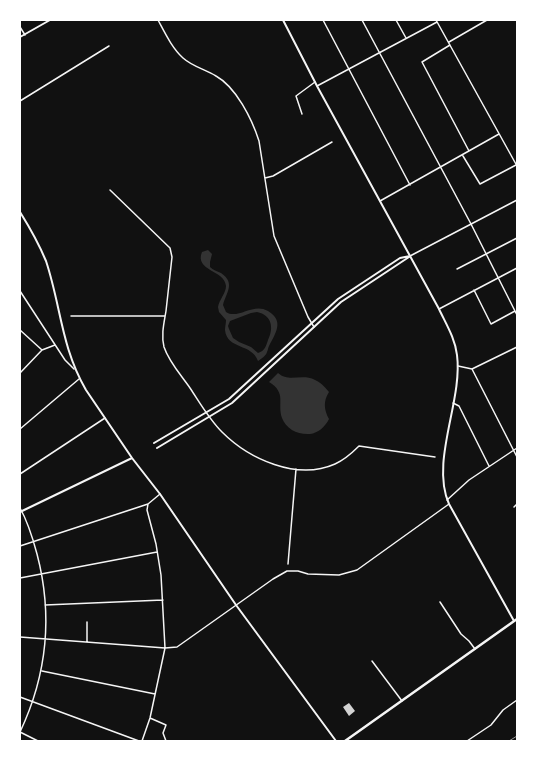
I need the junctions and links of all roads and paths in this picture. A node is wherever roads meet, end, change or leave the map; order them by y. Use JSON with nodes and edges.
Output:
{"nodes":[{"id":1,"x":50,"y":20,"type":"edge"},
{"id":2,"x":158,"y":20,"type":"edge"},
{"id":3,"x":283,"y":20,"type":"edge"},
{"id":4,"x":323,"y":20,"type":"edge"},
{"id":5,"x":362,"y":20,"type":"edge"},
{"id":6,"x":396,"y":20,"type":"edge"},
{"id":7,"x":486,"y":20,"type":"edge"},
{"id":8,"x":437,"y":21,"type":"edge"},
{"id":9,"x":20,"y":27,"type":"edge"},
{"id":10,"x":25,"y":34,"type":"junction"},
{"id":11,"x":20,"y":37,"type":"edge"},
{"id":12,"x":406,"y":38,"type":"junction"},
{"id":13,"x":448,"y":42,"type":"junction"},
{"id":14,"x":450,"y":45,"type":"junction"},
{"id":15,"x":109,"y":46,"type":"dead end"},
{"id":16,"x":379,"y":53,"type":"junction"},
{"id":17,"x":348,"y":69,"type":"junction"},
{"id":18,"x":315,"y":82,"type":"junction"},
{"id":19,"x":317,"y":86,"type":"junction"},
{"id":20,"x":20,"y":101,"type":"edge"},
{"id":21,"x":302,"y":114,"type":"dead end"},
{"id":22,"x":499,"y":134,"type":"junction"},
{"id":23,"x":332,"y":142,"type":"dead end"},
{"id":24,"x":469,"y":151,"type":"junction"},
{"id":25,"x":463,"y":155,"type":"junction"},
{"id":26,"x":517,"y":165,"type":"edge"},
{"id":27,"x":441,"y":168,"type":"junction"},
{"id":28,"x":265,"y":178,"type":"junction"},
{"id":29,"x":410,"y":185,"type":"junction"},
{"id":30,"x":110,"y":190,"type":"dead end"},
{"id":31,"x":517,"y":200,"type":"edge"},
{"id":32,"x":380,"y":202,"type":"junction"},
{"id":33,"x":20,"y":212,"type":"edge"},
{"id":34,"x":471,"y":224,"type":"junction"},
{"id":35,"x":517,"y":238,"type":"edge"},
{"id":36,"x":486,"y":254,"type":"junction"},
{"id":37,"x":410,"y":256,"type":"junction"},
{"id":38,"x":517,"y":268,"type":"edge"},
{"id":39,"x":457,"y":269,"type":"dead end"},
{"id":40,"x":498,"y":278,"type":"junction"},
{"id":41,"x":474,"y":290,"type":"junction"},
{"id":42,"x":20,"y":291,"type":"edge"},
{"id":43,"x":439,"y":310,"type":"junction"},
{"id":44,"x":515,"y":311,"type":"junction"},
{"id":45,"x":517,"y":315,"type":"edge"},
{"id":46,"x":70,"y":316,"type":"dead end"},
{"id":47,"x":165,"y":316,"type":"junction"},
{"id":48,"x":311,"y":323,"type":"junction"},
{"id":49,"x":314,"y":327,"type":"junction"},
{"id":50,"x":20,"y":330,"type":"edge"},
{"id":51,"x":55,"y":345,"type":"junction"},
{"id":52,"x":517,"y":346,"type":"edge"},
{"id":53,"x":42,"y":350,"type":"junction"},
{"id":54,"x":458,"y":366,"type":"junction"},
{"id":55,"x":74,"y":369,"type":"junction"},
{"id":56,"x":472,"y":369,"type":"junction"},
{"id":57,"x":20,"y":373,"type":"edge"},
{"id":58,"x":79,"y":379,"type":"junction"},
{"id":59,"x":453,"y":403,"type":"junction"},
{"id":60,"x":207,"y":412,"type":"junction"},
{"id":61,"x":210,"y":417,"type":"junction"},
{"id":62,"x":105,"y":418,"type":"junction"},
{"id":63,"x":20,"y":429,"type":"edge"},
{"id":64,"x":154,"y":443,"type":"dead end"},
{"id":65,"x":157,"y":448,"type":"dead end"},
{"id":66,"x":517,"y":448,"type":"edge"},
{"id":67,"x":513,"y":450,"type":"junction"},
{"id":68,"x":435,"y":457,"type":"dead end"},
{"id":69,"x":517,"y":457,"type":"edge"},
{"id":70,"x":132,"y":458,"type":"junction"},
{"id":71,"x":489,"y":466,"type":"junction"},
{"id":72,"x":296,"y":469,"type":"junction"},
{"id":73,"x":20,"y":474,"type":"edge"},
{"id":74,"x":160,"y":494,"type":"junction"},
{"id":75,"x":447,"y":500,"type":"junction"},
{"id":76,"x":148,"y":504,"type":"junction"},
{"id":77,"x":449,"y":504,"type":"junction"},
{"id":78,"x":517,"y":504,"type":"edge"},
{"id":79,"x":514,"y":507,"type":"dead end"},
{"id":80,"x":20,"y":508,"type":"edge"},
{"id":81,"x":21,"y":512,"type":"edge"},
{"id":82,"x":33,"y":542,"type":"junction"},
{"id":83,"x":20,"y":546,"type":"edge"},
{"id":84,"x":157,"y":552,"type":"junction"},
{"id":85,"x":288,"y":564,"type":"dead end"},
{"id":86,"x":42,"y":574,"type":"junction"},
{"id":87,"x":20,"y":578,"type":"edge"},
{"id":88,"x":163,"y":600,"type":"junction"},
{"id":89,"x":440,"y":602,"type":"dead end"},
{"id":90,"x":46,"y":605,"type":"junction"},
{"id":91,"x":236,"y":605,"type":"junction"},
{"id":92,"x":516,"y":620,"type":"edge"},
{"id":93,"x":87,"y":622,"type":"dead end"},
{"id":94,"x":20,"y":637,"type":"edge"},
{"id":95,"x":45,"y":639,"type":"junction"},
{"id":96,"x":87,"y":642,"type":"junction"},
{"id":97,"x":165,"y":648,"type":"junction"},
{"id":98,"x":475,"y":649,"type":"junction"},
{"id":99,"x":372,"y":660,"type":"dead end"},
{"id":100,"x":41,"y":671,"type":"junction"},
{"id":101,"x":156,"y":694,"type":"junction"},
{"id":102,"x":20,"y":697,"type":"edge"},
{"id":103,"x":517,"y":700,"type":"edge"},
{"id":104,"x":402,"y":701,"type":"junction"},
{"id":105,"x":33,"y":702,"type":"junction"},
{"id":106,"x":150,"y":718,"type":"junction"},
{"id":107,"x":20,"y":732,"type":"edge"},
{"id":108,"x":38,"y":741,"type":"edge"},
{"id":109,"x":141,"y":741,"type":"edge"},
{"id":110,"x":166,"y":741,"type":"edge"},
{"id":111,"x":336,"y":741,"type":"edge"},
{"id":112,"x":345,"y":741,"type":"edge"},
{"id":113,"x":467,"y":741,"type":"edge"}],
"edges":[{"from":1,"to":10,"type":"street"},
{"from":2,"to":28,"type":"street"},
{"from":3,"to":18,"type":"street"},
{"from":4,"to":17,"type":"street"},
{"from":5,"to":16,"type":"street"},
{"from":6,"to":12,"type":"street"},
{"from":7,"to":13,"type":"street"},
{"from":8,"to":12,"type":"street"},
{"from":8,"to":13,"type":"street"},
{"from":9,"to":10,"type":"street"},
{"from":10,"to":11,"type":"street"},
{"from":12,"to":16,"type":"street"},
{"from":13,"to":14,"type":"street"},
{"from":14,"to":22,"type":"street"},
{"from":14,"to":24,"type":"street"},
{"from":15,"to":20,"type":"street"},
{"from":16,"to":17,"type":"street"},
{"from":16,"to":27,"type":"street"},
{"from":17,"to":19,"type":"street"},
{"from":17,"to":29,"type":"street"},
{"from":18,"to":19,"type":"street"},
{"from":18,"to":21,"type":"street"},
{"from":19,"to":32,"type":"street"},
{"from":22,"to":24,"type":"street"},
{"from":22,"to":26,"type":"street"},
{"from":23,"to":28,"type":"street"},
{"from":24,"to":25,"type":"street"},
{"from":25,"to":26,"type":"street"},
{"from":25,"to":27,"type":"street"},
{"from":27,"to":29,"type":"street"},
{"from":27,"to":34,"type":"street"},
{"from":28,"to":48,"type":"street"},
{"from":29,"to":32,"type":"street"},
{"from":30,"to":47,"type":"street"},
{"from":31,"to":34,"type":"street"},
{"from":32,"to":37,"type":"street"},
{"from":33,"to":55,"type":"street"},
{"from":34,"to":36,"type":"street"},
{"from":34,"to":37,"type":"street"},
{"from":35,"to":36,"type":"street"},
{"from":36,"to":39,"type":"street"},
{"from":36,"to":40,"type":"street"},
{"from":37,"to":43,"type":"street"},
{"from":37,"to":48,"type":"street"},
{"from":37,"to":49,"type":"street"},
{"from":38,"to":40,"type":"street"},
{"from":40,"to":41,"type":"street"},
{"from":40,"to":44,"type":"street"},
{"from":41,"to":43,"type":"street"},
{"from":41,"to":44,"type":"street"},
{"from":42,"to":51,"type":"street"},
{"from":43,"to":54,"type":"street"},
{"from":44,"to":45,"type":"street"},
{"from":46,"to":47,"type":"street"},
{"from":47,"to":60,"type":"street"},
{"from":48,"to":49,"type":"street"},
{"from":48,"to":60,"type":"street"},
{"from":49,"to":61,"type":"street"},
{"from":50,"to":53,"type":"street"},
{"from":51,"to":53,"type":"street"},
{"from":51,"to":55,"type":"street"},
{"from":52,"to":56,"type":"street"},
{"from":53,"to":57,"type":"street"},
{"from":54,"to":56,"type":"street"},
{"from":54,"to":59,"type":"street"},
{"from":55,"to":58,"type":"street"},
{"from":56,"to":67,"type":"street"},
{"from":58,"to":62,"type":"street"},
{"from":58,"to":63,"type":"street"},
{"from":59,"to":71,"type":"street"},
{"from":59,"to":75,"type":"street"},
{"from":60,"to":61,"type":"street"},
{"from":60,"to":64,"type":"street"},
{"from":61,"to":65,"type":"street"},
{"from":61,"to":72,"type":"street"},
{"from":62,"to":70,"type":"street"},
{"from":62,"to":73,"type":"street"},
{"from":66,"to":67,"type":"street"},
{"from":67,"to":69,"type":"street"},
{"from":67,"to":71,"type":"street"},
{"from":68,"to":72,"type":"street"},
{"from":70,"to":74,"type":"street"},
{"from":70,"to":81,"type":"street"},
{"from":71,"to":75,"type":"street"},
{"from":72,"to":85,"type":"street"},
{"from":74,"to":76,"type":"street"},
{"from":74,"to":91,"type":"street"},
{"from":75,"to":77,"type":"street"},
{"from":76,"to":82,"type":"street"},
{"from":76,"to":84,"type":"street"},
{"from":77,"to":91,"type":"street"},
{"from":77,"to":92,"type":"street"},
{"from":78,"to":79,"type":"street"},
{"from":80,"to":81,"type":"street"},
{"from":81,"to":82,"type":"street"},
{"from":82,"to":83,"type":"street"},
{"from":82,"to":86,"type":"street"},
{"from":84,"to":86,"type":"street"},
{"from":84,"to":88,"type":"street"},
{"from":86,"to":87,"type":"street"},
{"from":86,"to":90,"type":"street"},
{"from":88,"to":90,"type":"street"},
{"from":88,"to":97,"type":"street"},
{"from":89,"to":98,"type":"street"},
{"from":90,"to":95,"type":"street"},
{"from":91,"to":97,"type":"street"},
{"from":91,"to":111,"type":"street"},
{"from":92,"to":98,"type":"main road"},
{"from":93,"to":96,"type":"street"},
{"from":94,"to":95,"type":"street"},
{"from":95,"to":96,"type":"street"},
{"from":95,"to":100,"type":"street"},
{"from":96,"to":97,"type":"street"},
{"from":97,"to":101,"type":"street"},
{"from":98,"to":104,"type":"main road"},
{"from":99,"to":104,"type":"street"},
{"from":100,"to":101,"type":"street"},
{"from":100,"to":105,"type":"street"},
{"from":101,"to":106,"type":"street"},
{"from":102,"to":105,"type":"street"},
{"from":103,"to":113,"type":"street"},
{"from":104,"to":112,"type":"main road"},
{"from":105,"to":107,"type":"street"},
{"from":105,"to":109,"type":"street"},
{"from":106,"to":109,"type":"street"},
{"from":106,"to":110,"type":"street"},
{"from":107,"to":108,"type":"street"}]}
